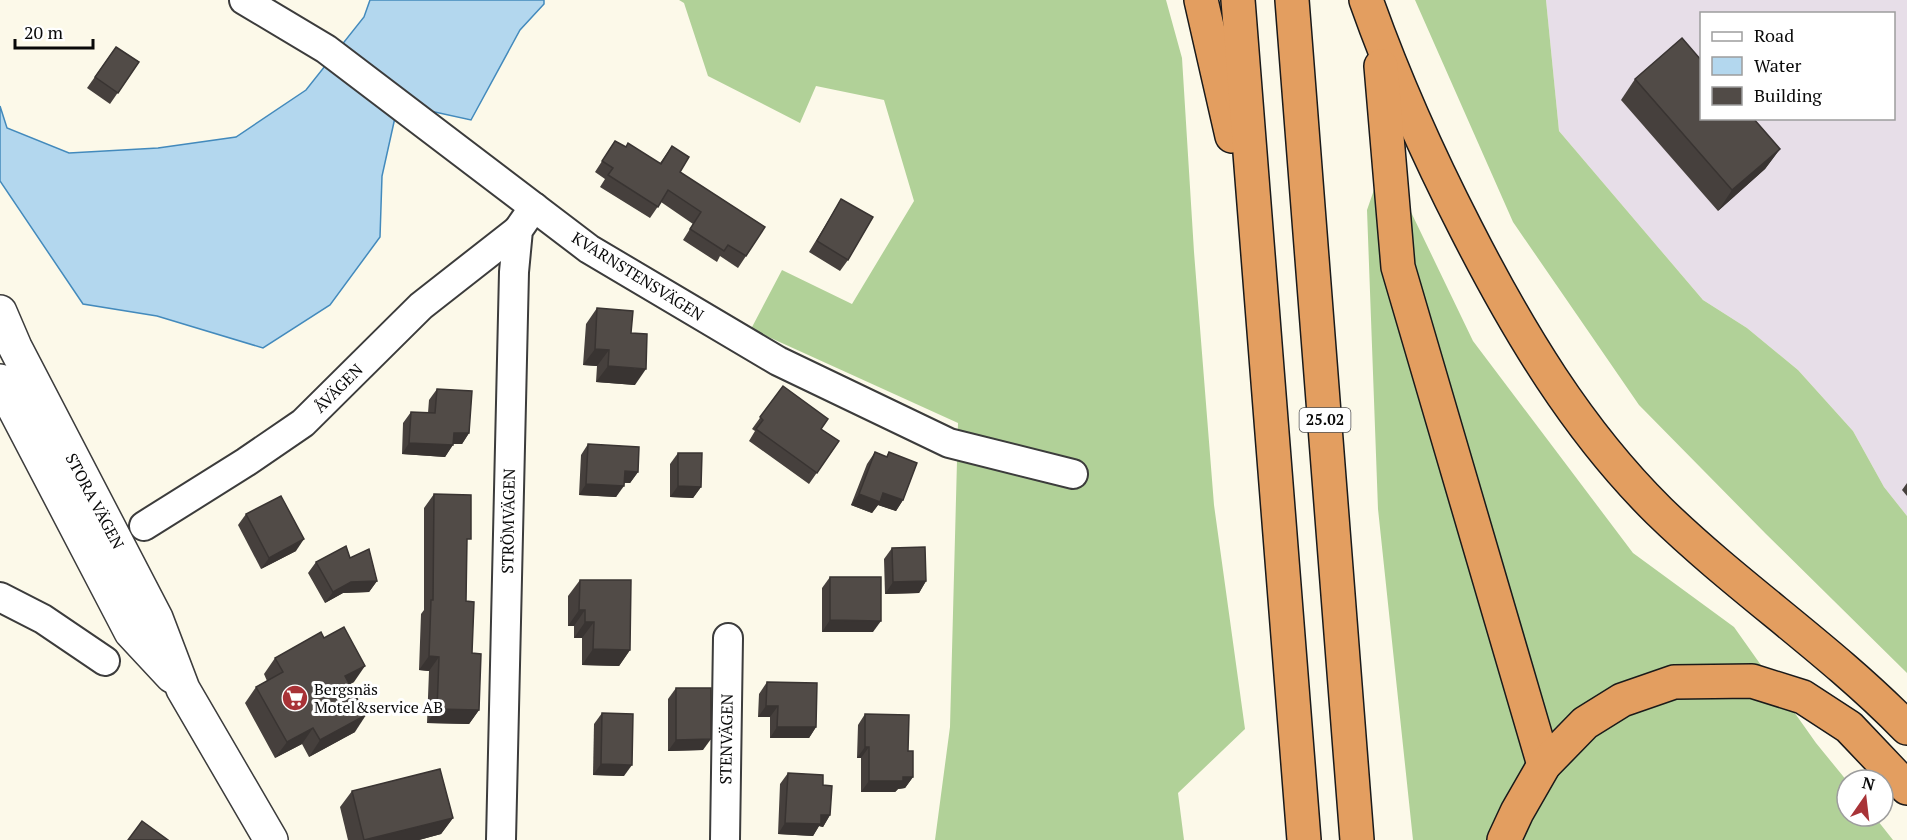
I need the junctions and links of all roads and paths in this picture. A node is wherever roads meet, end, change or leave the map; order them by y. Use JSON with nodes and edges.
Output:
{"nodes":[{"id":1,"x":244,"y":0,"type":"edge"},
{"id":2,"x":1201,"y":0,"type":"edge"},
{"id":3,"x":1238,"y":0,"type":"edge"},
{"id":4,"x":1292,"y":0,"type":"edge"},
{"id":5,"x":1366,"y":0,"type":"edge"},
{"id":6,"x":1378,"y":33,"type":"junction"},
{"id":7,"x":534,"y":207,"type":"junction"},
{"id":8,"x":518,"y":230,"type":"junction"},
{"id":9,"x":1261,"y":278,"type":"junction"},
{"id":10,"x":0,"y":315,"type":"edge"},
{"id":11,"x":7,"y":350,"type":"edge"},
{"id":12,"x":0,"y":381,"type":"edge"},
{"id":13,"x":1073,"y":474,"type":"dead end"},
{"id":14,"x":144,"y":526,"type":"dead end"},
{"id":15,"x":0,"y":597,"type":"edge"},
{"id":16,"x":728,"y":638,"type":"dead end"},
{"id":17,"x":105,"y":661,"type":"dead end"},
{"id":18,"x":183,"y":689,"type":"junction"},
{"id":19,"x":1907,"y":728,"type":"edge"},
{"id":20,"x":1544,"y":765,"type":"junction"},
{"id":21,"x":1907,"y":788,"type":"edge"},
{"id":22,"x":262,"y":835,"type":"edge"},
{"id":23,"x":501,"y":840,"type":"edge"},
{"id":24,"x":725,"y":840,"type":"edge"},
{"id":25,"x":1304,"y":840,"type":"edge"},
{"id":26,"x":1357,"y":840,"type":"edge"},
{"id":27,"x":1504,"y":840,"type":"edge"}],
"edges":[{"from":1,"to":7,"type":"street","name":"KVARNSTENSVÄGEN"},
{"from":2,"to":9,"type":"highway"},
{"from":3,"to":9,"type":"highway"},
{"from":4,"to":26,"type":"highway","number":"25.02"},
{"from":5,"to":6,"type":"highway"},
{"from":6,"to":19,"type":"highway"},
{"from":6,"to":20,"type":"highway"},
{"from":7,"to":8,"type":"street","name":"STRÖMVÄGEN"},
{"from":7,"to":13,"type":"street","name":"KVARNSTENSVÄGEN"},
{"from":8,"to":14,"type":"street","name":"ÅVÄGEN"},
{"from":8,"to":23,"type":"street","name":"STRÖMVÄGEN"},
{"from":9,"to":25,"type":"highway"},
{"from":10,"to":11,"type":"street","name":"STORA VÄGEN"},
{"from":11,"to":18,"type":"street","name":"STORA VÄGEN"},
{"from":12,"to":18,"type":"street","name":"STORA VÄGEN"},
{"from":15,"to":17,"type":"street"},
{"from":16,"to":24,"type":"street","name":"STENVÄGEN"},
{"from":18,"to":22,"type":"street","name":"STORA VÄGEN"},
{"from":20,"to":21,"type":"highway"},
{"from":20,"to":27,"type":"highway"}]}
